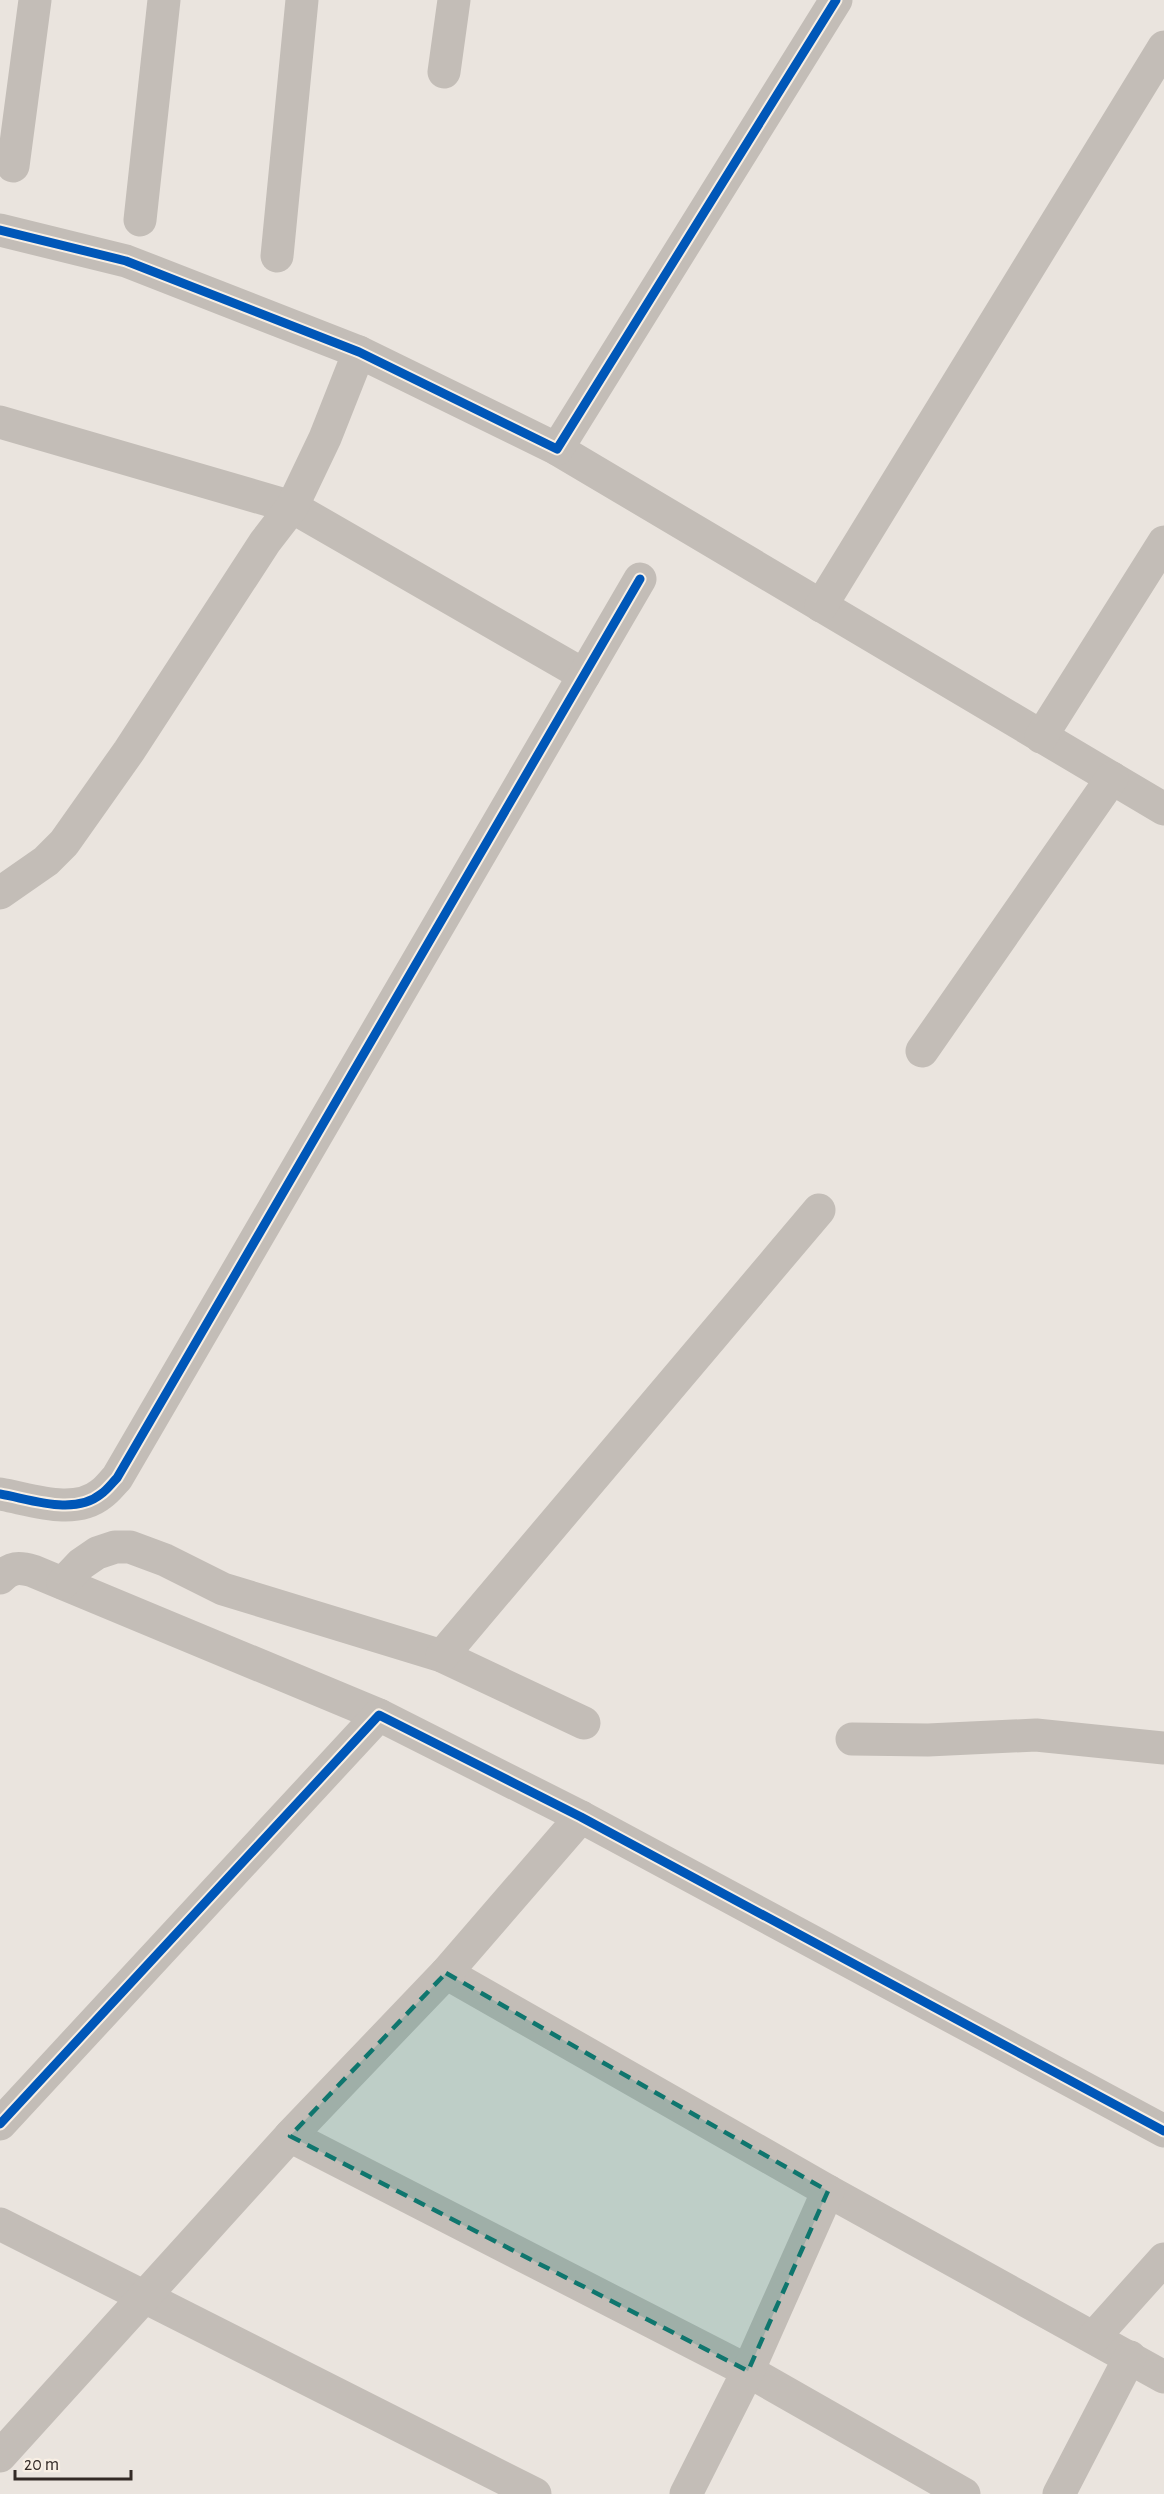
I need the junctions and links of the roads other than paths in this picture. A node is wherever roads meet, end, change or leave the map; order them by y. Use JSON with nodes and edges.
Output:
{"nodes":[{"id":1,"x":35,"y":0,"type":"edge"},
{"id":2,"x":164,"y":0,"type":"edge"},
{"id":3,"x":302,"y":0,"type":"edge"},
{"id":4,"x":454,"y":0,"type":"edge"},
{"id":5,"x":836,"y":0,"type":"edge"},
{"id":6,"x":1164,"y":46,"type":"edge"},
{"id":7,"x":444,"y":72,"type":"dead end"},
{"id":8,"x":13,"y":166,"type":"dead end"},
{"id":9,"x":140,"y":220,"type":"dead end"},
{"id":10,"x":0,"y":230,"type":"edge"},
{"id":11,"x":277,"y":256,"type":"dead end"},
{"id":12,"x":359,"y":352,"type":"junction"},
{"id":13,"x":6,"y":430,"type":"edge"},
{"id":14,"x":557,"y":449,"type":"junction"},
{"id":15,"x":292,"y":507,"type":"junction"},
{"id":16,"x":1164,"y":542,"type":"edge"},
{"id":17,"x":640,"y":579,"type":"dead end"},
{"id":18,"x":821,"y":606,"type":"junction"},
{"id":19,"x":584,"y":675,"type":"junction"},
{"id":20,"x":1041,"y":737,"type":"junction"},
{"id":21,"x":1112,"y":778,"type":"junction"},
{"id":22,"x":1164,"y":809,"type":"edge"},
{"id":23,"x":0,"y":893,"type":"edge"},
{"id":24,"x":922,"y":1051,"type":"dead end"},
{"id":25,"x":819,"y":1210,"type":"dead end"},
{"id":26,"x":0,"y":1494,"type":"edge"},
{"id":27,"x":0,"y":1578,"type":"edge"},
{"id":28,"x":63,"y":1583,"type":"junction"},
{"id":29,"x":442,"y":1656,"type":"junction"},
{"id":30,"x":379,"y":1715,"type":"junction"},
{"id":31,"x":584,"y":1723,"type":"dead end"},
{"id":32,"x":852,"y":1739,"type":"dead end"},
{"id":33,"x":1164,"y":1748,"type":"edge"},
{"id":34,"x":580,"y":1817,"type":"junction"},
{"id":35,"x":446,"y":1973,"type":"junction"},
{"id":36,"x":0,"y":2124,"type":"edge"},
{"id":37,"x":1164,"y":2131,"type":"edge"},
{"id":38,"x":291,"y":2136,"type":"junction"},
{"id":39,"x":828,"y":2191,"type":"junction"},
{"id":40,"x":0,"y":2224,"type":"edge"},
{"id":41,"x":1164,"y":2259,"type":"edge"},
{"id":42,"x":146,"y":2296,"type":"junction"},
{"id":43,"x":1094,"y":2337,"type":"junction"},
{"id":44,"x":1130,"y":2357,"type":"junction"},
{"id":45,"x":748,"y":2371,"type":"junction"},
{"id":46,"x":1164,"y":2377,"type":"edge"},
{"id":47,"x":0,"y":2456,"type":"edge"},
{"id":48,"x":535,"y":2494,"type":"edge"},
{"id":49,"x":686,"y":2494,"type":"edge"},
{"id":50,"x":964,"y":2494,"type":"edge"},
{"id":51,"x":1059,"y":2494,"type":"edge"}],
"edges":[{"from":1,"to":8,"type":"street"},
{"from":2,"to":9,"type":"street"},
{"from":3,"to":11,"type":"street"},
{"from":4,"to":7,"type":"street"},
{"from":5,"to":14,"type":"street"},
{"from":6,"to":18,"type":"street"},
{"from":10,"to":12,"type":"street"},
{"from":12,"to":14,"type":"street"},
{"from":12,"to":15,"type":"street"},
{"from":13,"to":15,"type":"street"},
{"from":14,"to":18,"type":"street"},
{"from":15,"to":19,"type":"street"},
{"from":15,"to":23,"type":"street"},
{"from":16,"to":20,"type":"street"},
{"from":17,"to":19,"type":"street"},
{"from":18,"to":20,"type":"street"},
{"from":19,"to":26,"type":"street"},
{"from":20,"to":21,"type":"street"},
{"from":21,"to":22,"type":"street"},
{"from":21,"to":24,"type":"street"},
{"from":25,"to":29,"type":"street"},
{"from":27,"to":28,"type":"street"},
{"from":28,"to":29,"type":"street"},
{"from":28,"to":30,"type":"street"},
{"from":29,"to":31,"type":"street"},
{"from":30,"to":34,"type":"street"},
{"from":30,"to":36,"type":"street"},
{"from":32,"to":33,"type":"street"},
{"from":34,"to":35,"type":"street"},
{"from":34,"to":37,"type":"street"},
{"from":35,"to":38,"type":"street"},
{"from":35,"to":39,"type":"street"},
{"from":38,"to":42,"type":"street"},
{"from":38,"to":45,"type":"street"},
{"from":39,"to":43,"type":"street"},
{"from":39,"to":45,"type":"street"},
{"from":40,"to":42,"type":"street"},
{"from":41,"to":43,"type":"street"},
{"from":42,"to":47,"type":"street"},
{"from":42,"to":48,"type":"street"},
{"from":43,"to":44,"type":"street"},
{"from":44,"to":46,"type":"street"},
{"from":44,"to":51,"type":"street"},
{"from":45,"to":49,"type":"street"},
{"from":45,"to":50,"type":"street"}]}
